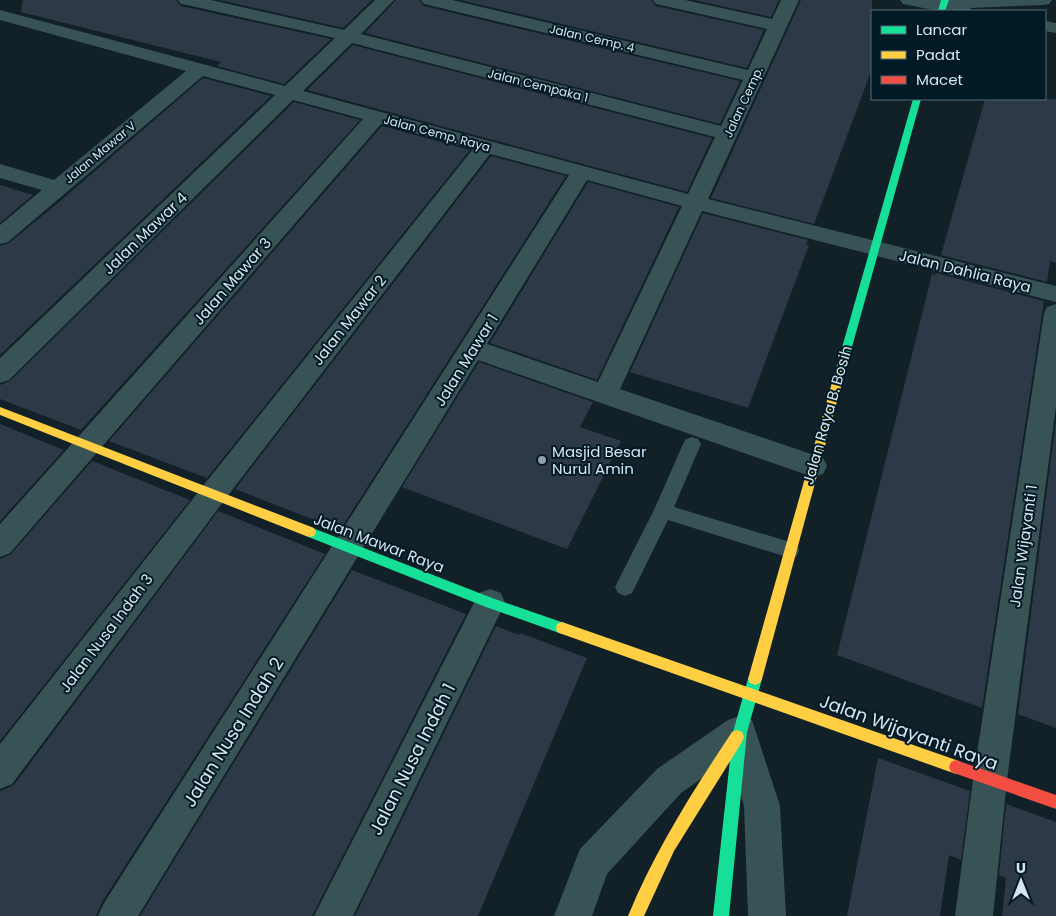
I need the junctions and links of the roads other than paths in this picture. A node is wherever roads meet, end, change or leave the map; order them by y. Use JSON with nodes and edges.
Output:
{"nodes":[{"id":1,"x":187,"y":0,"type":"edge"},
{"id":2,"x":385,"y":0,"type":"edge"},
{"id":3,"x":430,"y":0,"type":"edge"},
{"id":4,"x":662,"y":0,"type":"edge"},
{"id":5,"x":790,"y":0,"type":"edge"},
{"id":6,"x":909,"y":0,"type":"edge"},
{"id":7,"x":1044,"y":0,"type":"edge"},
{"id":8,"x":944,"y":5,"type":"edge"},
{"id":9,"x":963,"y":10,"type":"edge"},
{"id":10,"x":0,"y":15,"type":"edge"},
{"id":11,"x":778,"y":26,"type":"junction"},
{"id":12,"x":348,"y":36,"type":"junction"},
{"id":13,"x":201,"y":68,"type":"junction"},
{"id":14,"x":754,"y":76,"type":"junction"},
{"id":15,"x":290,"y":94,"type":"junction"},
{"id":16,"x":917,"y":100,"type":"edge"},
{"id":17,"x":377,"y":116,"type":"junction"},
{"id":18,"x":728,"y":134,"type":"junction"},
{"id":19,"x":486,"y":146,"type":"junction"},
{"id":20,"x":0,"y":171,"type":"edge"},
{"id":21,"x":582,"y":172,"type":"junction"},
{"id":22,"x":58,"y":188,"type":"junction"},
{"id":23,"x":696,"y":203,"type":"junction"},
{"id":24,"x":0,"y":237,"type":"edge"},
{"id":25,"x":875,"y":248,"type":"junction"},
{"id":26,"x":1056,"y":294,"type":"edge"},
{"id":27,"x":1056,"y":313,"type":"edge"},
{"id":28,"x":473,"y":349,"type":"junction"},
{"id":29,"x":0,"y":373,"type":"edge"},
{"id":30,"x":605,"y":394,"type":"junction"},
{"id":31,"x":0,"y":411,"type":"edge"},
{"id":32,"x":692,"y":444,"type":"dead end"},
{"id":33,"x":88,"y":445,"type":"junction"},
{"id":34,"x":813,"y":466,"type":"junction"},
{"id":35,"x":213,"y":494,"type":"junction"},
{"id":36,"x":663,"y":511,"type":"junction"},
{"id":37,"x":0,"y":544,"type":"edge"},
{"id":38,"x":348,"y":547,"type":"junction"},
{"id":39,"x":790,"y":550,"type":"junction"},
{"id":40,"x":625,"y":587,"type":"dead end"},
{"id":41,"x":490,"y":603,"type":"junction"},
{"id":42,"x":750,"y":693,"type":"junction"},
{"id":43,"x":740,"y":732,"type":"junction"},
{"id":44,"x":0,"y":772,"type":"edge"},
{"id":45,"x":990,"y":780,"type":"junction"},
{"id":46,"x":1056,"y":802,"type":"edge"},
{"id":47,"x":117,"y":916,"type":"edge"},
{"id":48,"x":333,"y":916,"type":"edge"},
{"id":49,"x":573,"y":916,"type":"edge"},
{"id":50,"x":636,"y":916,"type":"edge"},
{"id":51,"x":721,"y":916,"type":"edge"},
{"id":52,"x":767,"y":916,"type":"edge"},
{"id":53,"x":974,"y":916,"type":"edge"}],
"edges":[{"from":1,"to":12,"type":"street","name":"Jalan Cempaka 1"},
{"from":2,"to":12,"type":"street","name":"Jalan Mawar 4"},
{"from":3,"to":14,"type":"street","name":"Jalan Cemp. 4"},
{"from":4,"to":11,"type":"street"},
{"from":5,"to":11,"type":"street","name":"Jalan Cemp."},
{"from":6,"to":8,"type":"street"},
{"from":7,"to":8,"type":"street"},
{"from":8,"to":9,"type":"street"},
{"from":10,"to":13,"type":"street","name":"Jalan Cemp. Raya"},
{"from":11,"to":14,"type":"street","name":"Jalan Cemp."},
{"from":12,"to":15,"type":"street","name":"Jalan Mawar 4"},
{"from":12,"to":18,"type":"street","name":"Jalan Cempaka 1"},
{"from":13,"to":15,"type":"street","name":"Jalan Cemp. Raya"},
{"from":13,"to":22,"type":"street","name":"Jalan Mawar V"},
{"from":14,"to":18,"type":"street","name":"Jalan Cemp."},
{"from":15,"to":17,"type":"street","name":"Jalan Cemp. Raya"},
{"from":15,"to":29,"type":"street","name":"Jalan Mawar 4"},
{"from":16,"to":25,"type":"main road","name":"Jalan Raya B. Bosih"},
{"from":17,"to":19,"type":"street","name":"Jalan Cemp. Raya"},
{"from":17,"to":33,"type":"street","name":"Jalan Mawar 3"},
{"from":18,"to":23,"type":"street","name":"Jalan Cemp."},
{"from":19,"to":21,"type":"street","name":"Jalan Cemp. Raya"},
{"from":19,"to":35,"type":"street","name":"Jalan Mawar 2"},
{"from":20,"to":22,"type":"street"},
{"from":21,"to":23,"type":"street","name":"Jalan Cemp. Raya"},
{"from":21,"to":28,"type":"street","name":"Jalan Mawar 1"},
{"from":22,"to":24,"type":"street","name":"Jalan Mawar V"},
{"from":23,"to":25,"type":"street","name":"Jalan Cemp. Raya"},
{"from":23,"to":30,"type":"street","name":"Jalan Cemp."},
{"from":25,"to":26,"type":"street","name":"Jalan Dahlia Raya"},
{"from":25,"to":34,"type":"main road","name":"Jalan Raya B. Bosih"},
{"from":27,"to":45,"type":"street","name":"Jalan Wijayanti 1"},
{"from":28,"to":30,"type":"street"},
{"from":28,"to":38,"type":"street","name":"Jalan Mawar 1"},
{"from":30,"to":34,"type":"street"},
{"from":31,"to":33,"type":"main road","name":"Jalan Mawar Raya"},
{"from":32,"to":36,"type":"lane"},
{"from":33,"to":35,"type":"main road","name":"Jalan Mawar Raya"},
{"from":33,"to":37,"type":"street","name":"Jalan Mawar 3"},
{"from":34,"to":39,"type":"main road","name":"Jalan Raya B. Bosih"},
{"from":35,"to":38,"type":"main road","name":"Jalan Mawar Raya"},
{"from":35,"to":44,"type":"street","name":"Jalan Nusa Indah 3"},
{"from":36,"to":39,"type":"lane"},
{"from":36,"to":40,"type":"lane"},
{"from":38,"to":41,"type":"main road","name":"Jalan Mawar Raya"},
{"from":38,"to":47,"type":"street","name":"Jalan Nusa Indah 2"},
{"from":39,"to":42,"type":"main road","name":"Jalan Raya B. Bosih"},
{"from":41,"to":42,"type":"main road","name":"Jalan Mawar Raya"},
{"from":41,"to":48,"type":"street","name":"Jalan Nusa Indah 1"},
{"from":42,"to":43,"type":"main road","name":"Jalan Raya B. Bosih"},
{"from":42,"to":45,"type":"main road","name":"Jalan Wijayanti Raya"},
{"from":43,"to":49,"type":"street"},
{"from":43,"to":50,"type":"main road"},
{"from":43,"to":51,"type":"main road"},
{"from":43,"to":52,"type":"street"},
{"from":45,"to":46,"type":"main road","name":"Jalan Wijayanti Raya"},
{"from":45,"to":53,"type":"street","name":"Jalan Wijayanti 1"}]}
